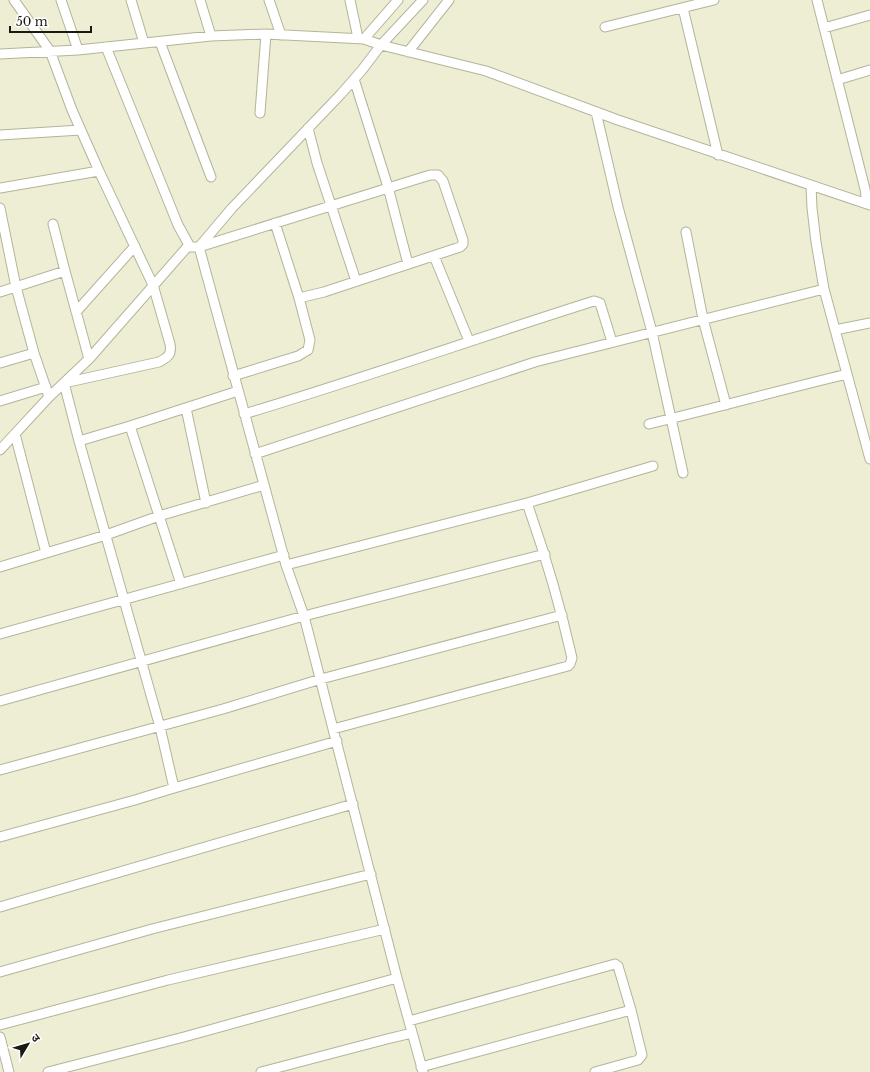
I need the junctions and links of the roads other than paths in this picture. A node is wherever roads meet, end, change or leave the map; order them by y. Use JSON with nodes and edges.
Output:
{"nodes":[{"id":1,"x":14,"y":0,"type":"edge"},
{"id":2,"x":62,"y":0,"type":"edge"},
{"id":3,"x":131,"y":0,"type":"edge"},
{"id":4,"x":200,"y":0,"type":"edge"},
{"id":5,"x":269,"y":0,"type":"edge"},
{"id":6,"x":350,"y":0,"type":"edge"},
{"id":7,"x":398,"y":0,"type":"edge"},
{"id":8,"x":423,"y":0,"type":"edge"},
{"id":9,"x":449,"y":0,"type":"edge"},
{"id":10,"x":714,"y":0,"type":"edge"},
{"id":11,"x":817,"y":0,"type":"edge"},
{"id":12,"x":683,"y":8,"type":"junction"},
{"id":13,"x":870,"y":14,"type":"edge"},
{"id":14,"x":605,"y":27,"type":"dead end"},
{"id":15,"x":824,"y":28,"type":"junction"},
{"id":16,"x":266,"y":34,"type":"junction"},
{"id":17,"x":281,"y":35,"type":"junction"},
{"id":18,"x":211,"y":36,"type":"junction"},
{"id":19,"x":370,"y":41,"type":"junction"},
{"id":20,"x":160,"y":42,"type":"junction"},
{"id":21,"x":144,"y":43,"type":"junction"},
{"id":22,"x":106,"y":47,"type":"junction"},
{"id":23,"x":78,"y":50,"type":"junction"},
{"id":24,"x":50,"y":51,"type":"junction"},
{"id":25,"x":408,"y":52,"type":"junction"},
{"id":26,"x":0,"y":54,"type":"edge"},
{"id":27,"x":870,"y":70,"type":"edge"},
{"id":28,"x":354,"y":80,"type":"junction"},
{"id":29,"x":837,"y":80,"type":"junction"},
{"id":30,"x":596,"y":112,"type":"junction"},
{"id":31,"x":260,"y":113,"type":"dead end"},
{"id":32,"x":308,"y":128,"type":"junction"},
{"id":33,"x":81,"y":130,"type":"junction"},
{"id":34,"x":0,"y":134,"type":"edge"},
{"id":35,"x":718,"y":155,"type":"junction"},
{"id":36,"x":99,"y":171,"type":"junction"},
{"id":37,"x":211,"y":177,"type":"dead end"},
{"id":38,"x":811,"y":186,"type":"junction"},
{"id":39,"x":388,"y":187,"type":"junction"},
{"id":40,"x":0,"y":188,"type":"edge"},
{"id":41,"x":869,"y":204,"type":"edge"},
{"id":42,"x":332,"y":206,"type":"junction"},
{"id":43,"x":0,"y":208,"type":"edge"},
{"id":44,"x":52,"y":224,"type":"dead end"},
{"id":45,"x":275,"y":224,"type":"junction"},
{"id":46,"x":686,"y":232,"type":"dead end"},
{"id":47,"x":188,"y":245,"type":"junction"},
{"id":48,"x":135,"y":246,"type":"junction"},
{"id":49,"x":199,"y":247,"type":"junction"},
{"id":50,"x":434,"y":256,"type":"junction"},
{"id":51,"x":408,"y":264,"type":"junction"},
{"id":52,"x":65,"y":271,"type":"junction"},
{"id":53,"x":356,"y":281,"type":"junction"},
{"id":54,"x":153,"y":285,"type":"junction"},
{"id":55,"x":16,"y":287,"type":"junction"},
{"id":56,"x":824,"y":289,"type":"junction"},
{"id":57,"x":0,"y":292,"type":"edge"},
{"id":58,"x":299,"y":298,"type":"junction"},
{"id":59,"x":76,"y":312,"type":"junction"},
{"id":60,"x":703,"y":319,"type":"junction"},
{"id":61,"x":870,"y":323,"type":"edge"},
{"id":62,"x":835,"y":330,"type":"junction"},
{"id":63,"x":652,"y":332,"type":"junction"},
{"id":64,"x":469,"y":341,"type":"junction"},
{"id":65,"x":612,"y":342,"type":"junction"},
{"id":66,"x":34,"y":353,"type":"junction"},
{"id":67,"x":89,"y":359,"type":"junction"},
{"id":68,"x":0,"y":362,"type":"edge"},
{"id":69,"x":847,"y":374,"type":"junction"},
{"id":70,"x":234,"y":376,"type":"junction"},
{"id":71,"x":64,"y":383,"type":"junction"},
{"id":72,"x":46,"y":387,"type":"junction"},
{"id":73,"x":238,"y":391,"type":"junction"},
{"id":74,"x":49,"y":397,"type":"junction"},
{"id":75,"x":0,"y":401,"type":"edge"},
{"id":76,"x":726,"y":405,"type":"junction"},
{"id":77,"x":186,"y":408,"type":"junction"},
{"id":78,"x":244,"y":414,"type":"junction"},
{"id":79,"x":670,"y":419,"type":"junction"},
{"id":80,"x":649,"y":424,"type":"dead end"},
{"id":81,"x":130,"y":426,"type":"junction"},
{"id":82,"x":14,"y":434,"type":"junction"},
{"id":83,"x":79,"y":441,"type":"junction"},
{"id":84,"x":868,"y":448,"type":"edge"},
{"id":85,"x":0,"y":450,"type":"edge"},
{"id":86,"x":255,"y":454,"type":"junction"},
{"id":87,"x":870,"y":459,"type":"edge"},
{"id":88,"x":653,"y":466,"type":"dead end"},
{"id":89,"x":683,"y":473,"type":"dead end"},
{"id":90,"x":264,"y":485,"type":"junction"},
{"id":91,"x":206,"y":503,"type":"junction"},
{"id":92,"x":527,"y":503,"type":"junction"},
{"id":93,"x":159,"y":516,"type":"junction"},
{"id":94,"x":106,"y":535,"type":"junction"},
{"id":95,"x":46,"y":553,"type":"junction"},
{"id":96,"x":545,"y":554,"type":"junction"},
{"id":97,"x":284,"y":555,"type":"junction"},
{"id":98,"x":286,"y":565,"type":"junction"},
{"id":99,"x":0,"y":567,"type":"edge"},
{"id":100,"x":180,"y":584,"type":"junction"},
{"id":101,"x":123,"y":600,"type":"junction"},
{"id":102,"x":562,"y":615,"type":"junction"},
{"id":103,"x":304,"y":616,"type":"junction"},
{"id":104,"x":0,"y":634,"type":"edge"},
{"id":105,"x":141,"y":661,"type":"junction"},
{"id":106,"x":321,"y":679,"type":"junction"},
{"id":107,"x":0,"y":701,"type":"edge"},
{"id":108,"x":160,"y":727,"type":"junction"},
{"id":109,"x":334,"y":728,"type":"junction"},
{"id":110,"x":337,"y":741,"type":"junction"},
{"id":111,"x":0,"y":770,"type":"edge"},
{"id":112,"x":174,"y":788,"type":"junction"},
{"id":113,"x":353,"y":804,"type":"junction"},
{"id":114,"x":0,"y":837,"type":"edge"},
{"id":115,"x":371,"y":874,"type":"junction"},
{"id":116,"x":0,"y":907,"type":"edge"},
{"id":117,"x":386,"y":929,"type":"junction"},
{"id":118,"x":0,"y":972,"type":"edge"},
{"id":119,"x":397,"y":978,"type":"junction"},
{"id":120,"x":631,"y":1010,"type":"junction"},
{"id":121,"x":409,"y":1021,"type":"junction"},
{"id":122,"x":0,"y":1025,"type":"edge"},
{"id":123,"x":412,"y":1033,"type":"junction"},
{"id":124,"x":1,"y":1043,"type":"edge"},
{"id":125,"x":422,"y":1069,"type":"edge"},
{"id":126,"x":9,"y":1072,"type":"edge"},
{"id":127,"x":48,"y":1072,"type":"edge"},
{"id":128,"x":261,"y":1072,"type":"edge"},
{"id":129,"x":595,"y":1072,"type":"edge"}],
"edges":[{"from":1,"to":24,"type":"street"},
{"from":2,"to":23,"type":"street"},
{"from":3,"to":21,"type":"street"},
{"from":4,"to":18,"type":"street"},
{"from":5,"to":17,"type":"street"},
{"from":6,"to":19,"type":"street"},
{"from":7,"to":19,"type":"street"},
{"from":8,"to":19,"type":"street"},
{"from":9,"to":25,"type":"street"},
{"from":10,"to":12,"type":"street"},
{"from":11,"to":15,"type":"street"},
{"from":12,"to":14,"type":"street"},
{"from":12,"to":35,"type":"street"},
{"from":13,"to":15,"type":"street"},
{"from":15,"to":29,"type":"street"},
{"from":16,"to":17,"type":"street"},
{"from":16,"to":18,"type":"street"},
{"from":16,"to":31,"type":"street"},
{"from":17,"to":19,"type":"street"},
{"from":18,"to":20,"type":"street"},
{"from":19,"to":25,"type":"street"},
{"from":19,"to":28,"type":"street"},
{"from":20,"to":21,"type":"street"},
{"from":20,"to":37,"type":"street"},
{"from":21,"to":22,"type":"street"},
{"from":22,"to":23,"type":"street"},
{"from":22,"to":47,"type":"street"},
{"from":23,"to":24,"type":"street"},
{"from":24,"to":26,"type":"street"},
{"from":24,"to":33,"type":"street"},
{"from":25,"to":30,"type":"street"},
{"from":27,"to":29,"type":"street"},
{"from":28,"to":32,"type":"street"},
{"from":28,"to":39,"type":"street"},
{"from":29,"to":41,"type":"street"},
{"from":30,"to":35,"type":"street"},
{"from":30,"to":63,"type":"street"},
{"from":32,"to":42,"type":"street"},
{"from":32,"to":49,"type":"street"},
{"from":33,"to":34,"type":"street"},
{"from":33,"to":36,"type":"street"},
{"from":35,"to":38,"type":"street"},
{"from":36,"to":40,"type":"street"},
{"from":36,"to":48,"type":"street"},
{"from":38,"to":41,"type":"street"},
{"from":38,"to":56,"type":"street"},
{"from":39,"to":42,"type":"street"},
{"from":39,"to":50,"type":"street"},
{"from":39,"to":51,"type":"street"},
{"from":42,"to":45,"type":"street"},
{"from":42,"to":53,"type":"street"},
{"from":43,"to":55,"type":"street"},
{"from":44,"to":52,"type":"street"},
{"from":45,"to":49,"type":"street"},
{"from":45,"to":58,"type":"street"},
{"from":46,"to":60,"type":"street"},
{"from":47,"to":49,"type":"street"},
{"from":47,"to":54,"type":"street"},
{"from":48,"to":54,"type":"street"},
{"from":48,"to":59,"type":"street"},
{"from":49,"to":70,"type":"street"},
{"from":50,"to":51,"type":"street"},
{"from":50,"to":64,"type":"street"},
{"from":51,"to":53,"type":"street"},
{"from":52,"to":55,"type":"street"},
{"from":52,"to":59,"type":"street"},
{"from":53,"to":58,"type":"street"},
{"from":54,"to":67,"type":"street"},
{"from":54,"to":71,"type":"street"},
{"from":55,"to":57,"type":"street"},
{"from":55,"to":66,"type":"street"},
{"from":56,"to":60,"type":"street"},
{"from":56,"to":62,"type":"street"},
{"from":58,"to":70,"type":"street"},
{"from":59,"to":67,"type":"street"},
{"from":60,"to":63,"type":"street"},
{"from":60,"to":76,"type":"street"},
{"from":61,"to":62,"type":"street"},
{"from":62,"to":69,"type":"street"},
{"from":63,"to":65,"type":"street"},
{"from":63,"to":79,"type":"street"},
{"from":64,"to":65,"type":"street"},
{"from":64,"to":78,"type":"street"},
{"from":65,"to":86,"type":"street"},
{"from":66,"to":68,"type":"street"},
{"from":66,"to":72,"type":"street"},
{"from":67,"to":71,"type":"street"},
{"from":69,"to":76,"type":"street"},
{"from":69,"to":84,"type":"street"},
{"from":70,"to":73,"type":"street"},
{"from":71,"to":74,"type":"street"},
{"from":71,"to":83,"type":"street"},
{"from":72,"to":74,"type":"street"},
{"from":72,"to":75,"type":"street"},
{"from":73,"to":77,"type":"street"},
{"from":73,"to":78,"type":"street"},
{"from":74,"to":82,"type":"street"},
{"from":76,"to":79,"type":"street"},
{"from":77,"to":81,"type":"street"},
{"from":77,"to":91,"type":"street"},
{"from":78,"to":86,"type":"street"},
{"from":79,"to":80,"type":"street"},
{"from":79,"to":89,"type":"street"},
{"from":81,"to":83,"type":"street"},
{"from":81,"to":93,"type":"street"},
{"from":82,"to":85,"type":"street"},
{"from":82,"to":95,"type":"street"},
{"from":83,"to":94,"type":"street"},
{"from":84,"to":87,"type":"street"},
{"from":86,"to":90,"type":"street"},
{"from":88,"to":92,"type":"street"},
{"from":90,"to":91,"type":"street"},
{"from":90,"to":97,"type":"street"},
{"from":91,"to":93,"type":"street"},
{"from":92,"to":96,"type":"street"},
{"from":92,"to":98,"type":"street"},
{"from":93,"to":94,"type":"street"},
{"from":93,"to":100,"type":"street"},
{"from":94,"to":95,"type":"street"},
{"from":94,"to":101,"type":"street"},
{"from":95,"to":99,"type":"street"},
{"from":96,"to":102,"type":"street"},
{"from":96,"to":103,"type":"street"},
{"from":97,"to":98,"type":"street"},
{"from":97,"to":100,"type":"street"},
{"from":98,"to":103,"type":"street"},
{"from":100,"to":101,"type":"street"},
{"from":101,"to":104,"type":"street"},
{"from":101,"to":105,"type":"street"},
{"from":102,"to":106,"type":"street"},
{"from":102,"to":109,"type":"street"},
{"from":103,"to":105,"type":"street"},
{"from":103,"to":106,"type":"street"},
{"from":105,"to":107,"type":"street"},
{"from":105,"to":108,"type":"street"},
{"from":106,"to":108,"type":"street"},
{"from":106,"to":109,"type":"street"},
{"from":108,"to":111,"type":"street"},
{"from":108,"to":112,"type":"street"},
{"from":109,"to":110,"type":"street"},
{"from":110,"to":112,"type":"street"},
{"from":110,"to":113,"type":"street"},
{"from":112,"to":114,"type":"street"},
{"from":113,"to":115,"type":"street"},
{"from":113,"to":116,"type":"street"},
{"from":115,"to":117,"type":"street"},
{"from":115,"to":118,"type":"street"},
{"from":117,"to":119,"type":"street"},
{"from":117,"to":122,"type":"street"},
{"from":119,"to":121,"type":"street"},
{"from":119,"to":127,"type":"street"},
{"from":120,"to":121,"type":"street"},
{"from":120,"to":125,"type":"street"},
{"from":120,"to":129,"type":"street"},
{"from":121,"to":123,"type":"street"},
{"from":123,"to":125,"type":"street"},
{"from":123,"to":128,"type":"street"},
{"from":124,"to":126,"type":"street"}]}
